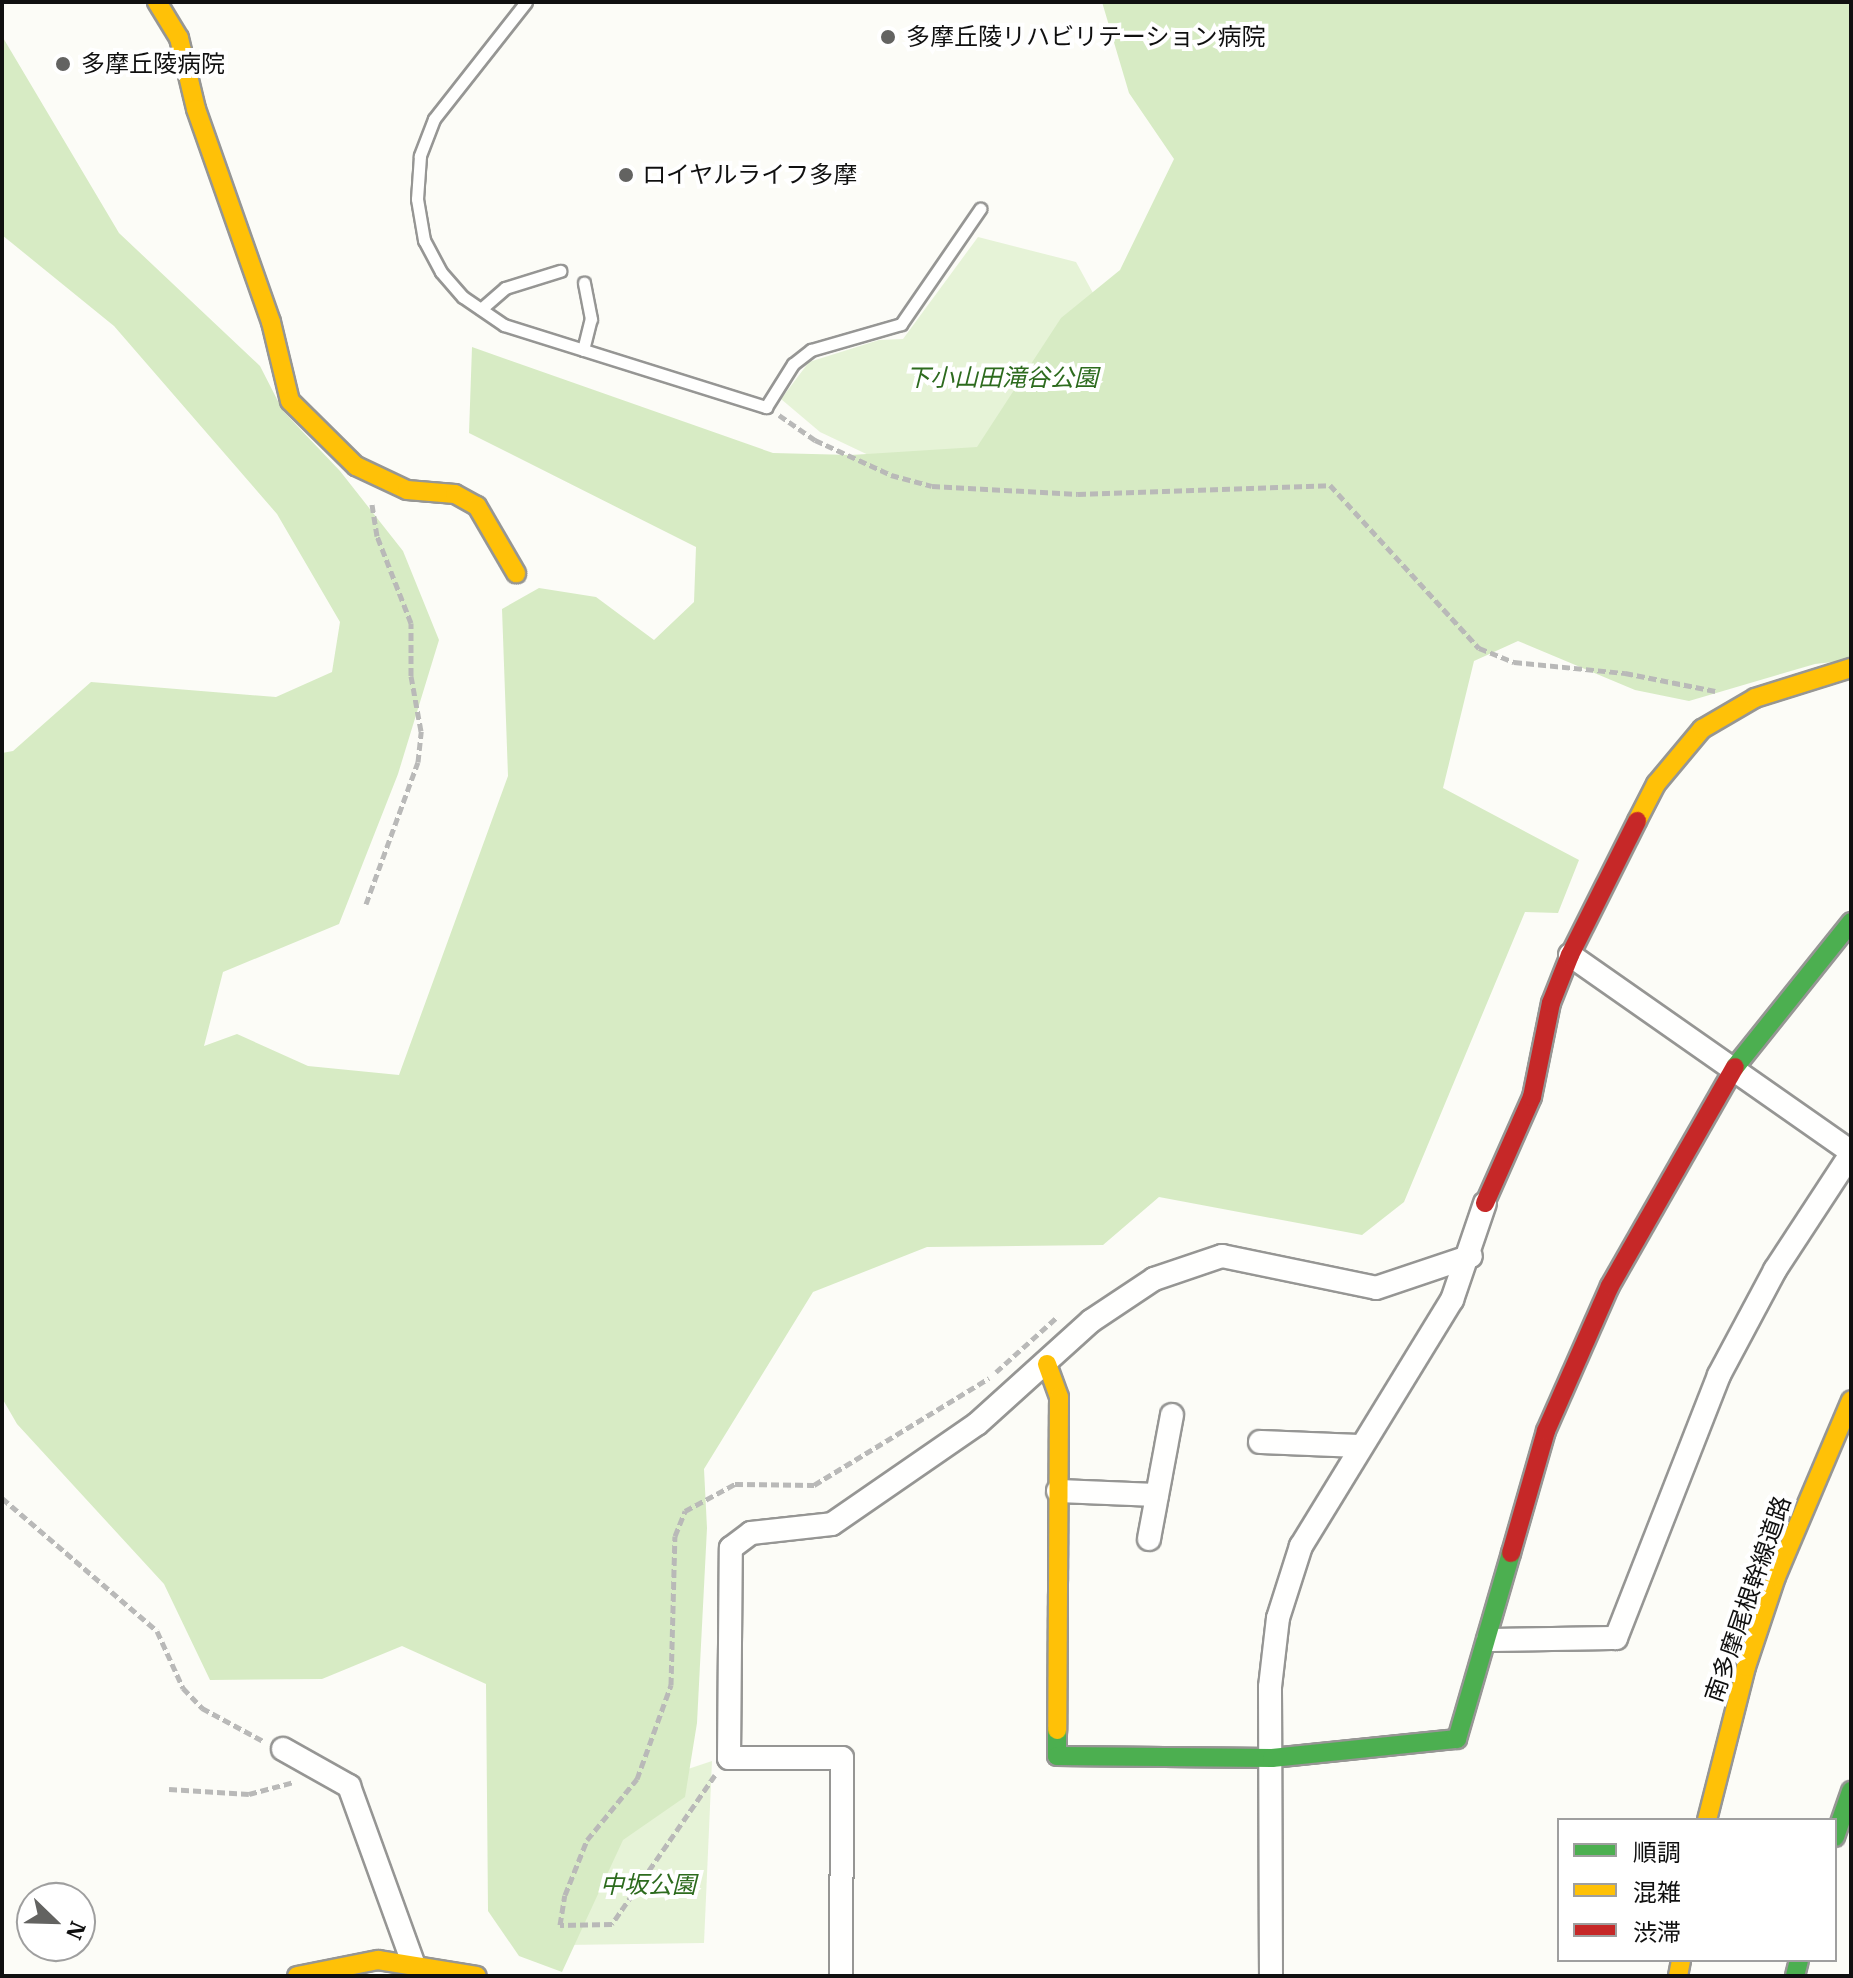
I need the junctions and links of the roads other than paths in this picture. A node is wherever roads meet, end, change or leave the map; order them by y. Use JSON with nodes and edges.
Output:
{"nodes":[{"id":1,"x":157,"y":2,"type":"edge"},
{"id":2,"x":526,"y":2,"type":"edge"},
{"id":3,"x":980,"y":209,"type":"dead end"},
{"id":4,"x":560,"y":271,"type":"dead end"},
{"id":5,"x":584,"y":283,"type":"dead end"},
{"id":6,"x":481,"y":309,"type":"junction"},
{"id":7,"x":583,"y":350,"type":"junction"},
{"id":8,"x":516,"y":573,"type":"dead end"},
{"id":9,"x":1851,"y":668,"type":"edge"},
{"id":10,"x":1851,"y":922,"type":"edge"},
{"id":11,"x":1570,"y":955,"type":"junction"},
{"id":12,"x":1732,"y":1071,"type":"junction"},
{"id":13,"x":1851,"y":1153,"type":"edge"},
{"id":14,"x":1485,"y":1203,"type":"joint"},
{"id":15,"x":1471,"y":1256,"type":"junction"},
{"id":16,"x":1047,"y":1364,"type":"junction"},
{"id":17,"x":1851,"y":1400,"type":"edge"},
{"id":18,"x":1172,"y":1415,"type":"dead end"},
{"id":19,"x":1260,"y":1442,"type":"dead end"},
{"id":20,"x":1360,"y":1446,"type":"junction"},
{"id":21,"x":1058,"y":1491,"type":"junction"},
{"id":22,"x":1157,"y":1495,"type":"junction"},
{"id":23,"x":1149,"y":1539,"type":"dead end"},
{"id":24,"x":1488,"y":1640,"type":"junction"},
{"id":25,"x":283,"y":1749,"type":"road end"},
{"id":26,"x":1272,"y":1758,"type":"junction"},
{"id":27,"x":1851,"y":1791,"type":"edge"},
{"id":28,"x":1708,"y":1818,"type":"edge"},
{"id":29,"x":1837,"y":1831,"type":"edge"},
{"id":30,"x":413,"y":1963,"type":"junction"},
{"id":31,"x":297,"y":1976,"type":"edge"},
{"id":32,"x":477,"y":1976,"type":"edge"},
{"id":33,"x":841,"y":1976,"type":"edge"},
{"id":34,"x":1271,"y":1976,"type":"edge"}],
"edges":[{"from":1,"to":8,"type":"street"},
{"from":2,"to":6,"type":"lane"},
{"from":3,"to":7,"type":"lane"},
{"from":4,"to":6,"type":"lane"},
{"from":5,"to":7,"type":"lane"},
{"from":6,"to":7,"type":"lane"},
{"from":9,"to":11,"type":"street"},
{"from":10,"to":12,"type":"street"},
{"from":11,"to":12,"type":"street"},
{"from":11,"to":14,"type":"street"},
{"from":12,"to":13,"type":"street"},
{"from":12,"to":24,"type":"street"},
{"from":13,"to":24,"type":"street"},
{"from":14,"to":15,"type":"street"},
{"from":15,"to":16,"type":"street"},
{"from":15,"to":20,"type":"street"},
{"from":16,"to":21,"type":"street"},
{"from":16,"to":33,"type":"street"},
{"from":17,"to":28,"type":"street","name":"南多摩尾根幹線道路"},
{"from":18,"to":22,"type":"street"},
{"from":19,"to":20,"type":"street"},
{"from":20,"to":26,"type":"street"},
{"from":21,"to":22,"type":"street"},
{"from":21,"to":26,"type":"street"},
{"from":22,"to":23,"type":"street"},
{"from":24,"to":26,"type":"street"},
{"from":25,"to":30,"type":"street"},
{"from":26,"to":34,"type":"street"},
{"from":27,"to":29,"type":"street"},
{"from":30,"to":31,"type":"street"},
{"from":30,"to":32,"type":"street"}]}
